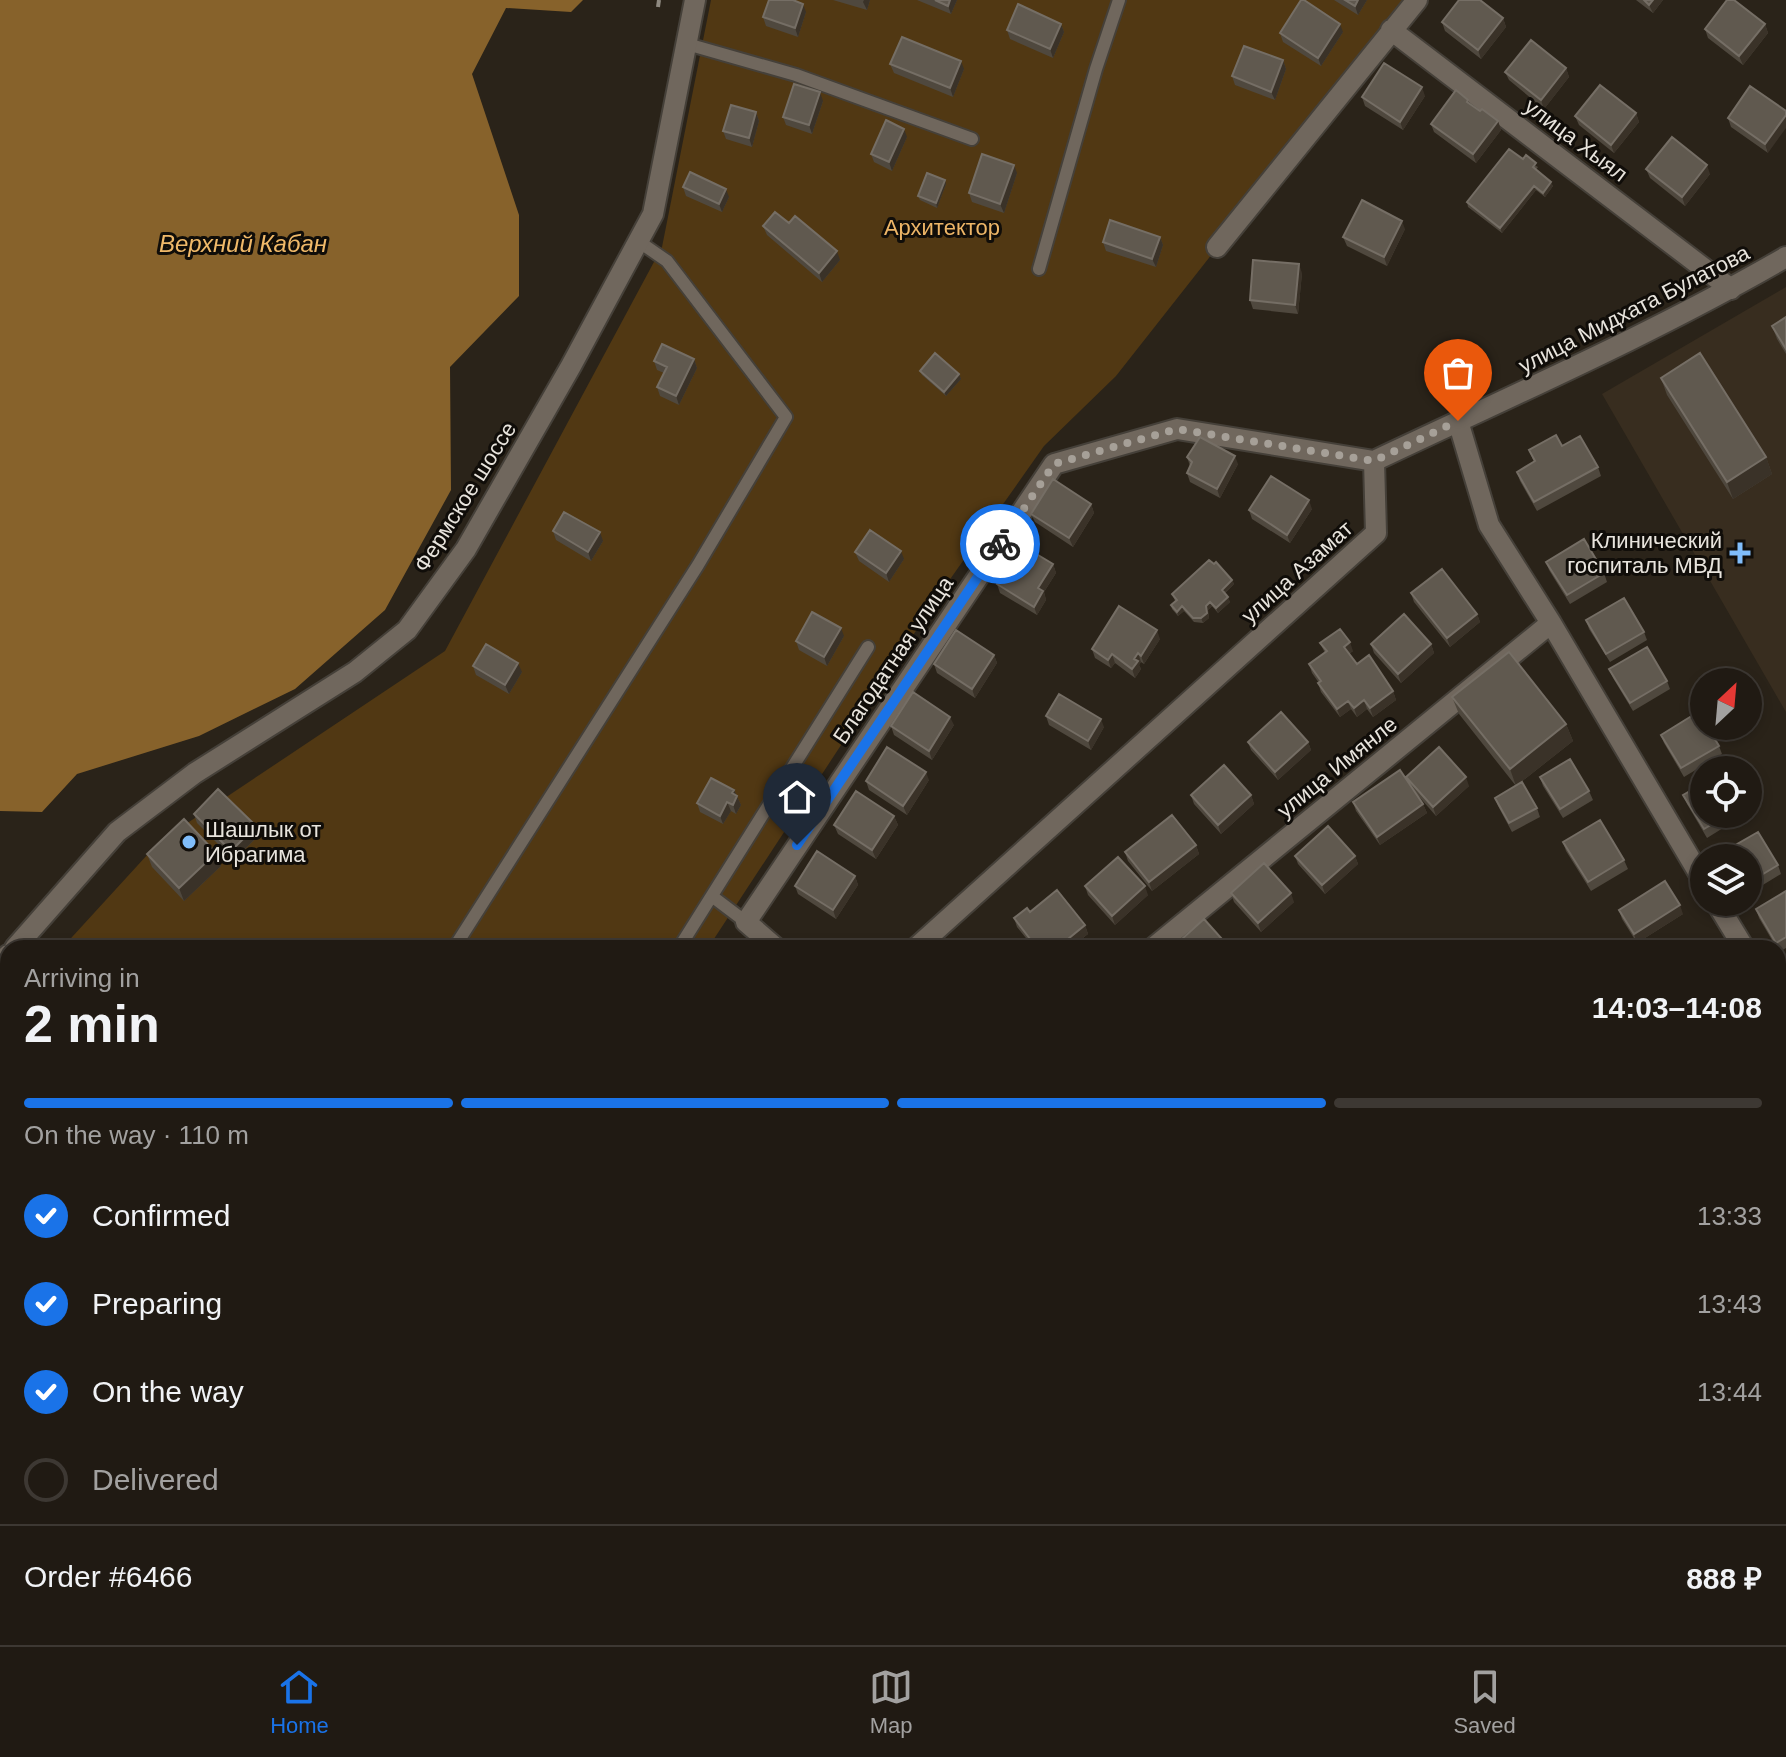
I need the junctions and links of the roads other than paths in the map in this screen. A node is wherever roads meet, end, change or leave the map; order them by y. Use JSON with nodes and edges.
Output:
{"nodes":[{"id":1,"x":695,"y":0,"type":"edge"},
{"id":2,"x":1119,"y":0,"type":"edge"},
{"id":3,"x":1417,"y":0,"type":"edge"},
{"id":4,"x":1391,"y":30,"type":"junction"},
{"id":5,"x":687,"y":44,"type":"junction"},
{"id":6,"x":972,"y":139,"type":"dead end"},
{"id":7,"x":638,"y":241,"type":"junction"},
{"id":8,"x":1217,"y":247,"type":"dead end"},
{"id":9,"x":1786,"y":257,"type":"edge"},
{"id":10,"x":1039,"y":269,"type":"dead end"},
{"id":11,"x":1731,"y":289,"type":"junction"},
{"id":12,"x":1458,"y":421,"type":"junction"},
{"id":13,"x":1374,"y":461,"type":"junction"},
{"id":14,"x":1551,"y":623,"type":"junction"},
{"id":15,"x":868,"y":647,"type":"dead end"},
{"id":16,"x":1690,"y":858,"type":"edge"},
{"id":17,"x":713,"y":897,"type":"junction"},
{"id":18,"x":1723,"y":916,"type":"edge"},
{"id":19,"x":746,"y":922,"type":"junction"},
{"id":20,"x":22,"y":940,"type":"edge"},
{"id":21,"x":459,"y":940,"type":"edge"},
{"id":22,"x":684,"y":940,"type":"edge"},
{"id":23,"x":767,"y":940,"type":"edge"},
{"id":24,"x":925,"y":940,"type":"edge"},
{"id":25,"x":1163,"y":940,"type":"edge"},
{"id":26,"x":1736,"y":940,"type":"edge"}],
"edges":[{"from":1,"to":5,"type":"street","name":"Фермское шоссе"},
{"from":2,"to":10,"type":"lane"},
{"from":3,"to":4,"type":"street"},
{"from":4,"to":8,"type":"street"},
{"from":4,"to":11,"type":"street","name":"улица Хыял"},
{"from":5,"to":6,"type":"lane"},
{"from":5,"to":7,"type":"street","name":"Фермское шоссе"},
{"from":7,"to":20,"type":"street","name":"Фермское шоссе"},
{"from":7,"to":21,"type":"lane"},
{"from":9,"to":11,"type":"street","name":"улица Мидхата Булатова"},
{"from":11,"to":12,"type":"street","name":"улица Мидхата Булатова"},
{"from":12,"to":13,"type":"street"},
{"from":12,"to":14,"type":"street"},
{"from":13,"to":19,"type":"street","name":"Благодатная улица"},
{"from":13,"to":24,"type":"street","name":"улица Азамат"},
{"from":14,"to":16,"type":"street"},
{"from":14,"to":25,"type":"street","name":"улица Имянле"},
{"from":15,"to":17,"type":"lane"},
{"from":17,"to":19,"type":"lane"},
{"from":17,"to":22,"type":"lane"},
{"from":18,"to":26,"type":"street"},
{"from":19,"to":23,"type":"street"}]}
